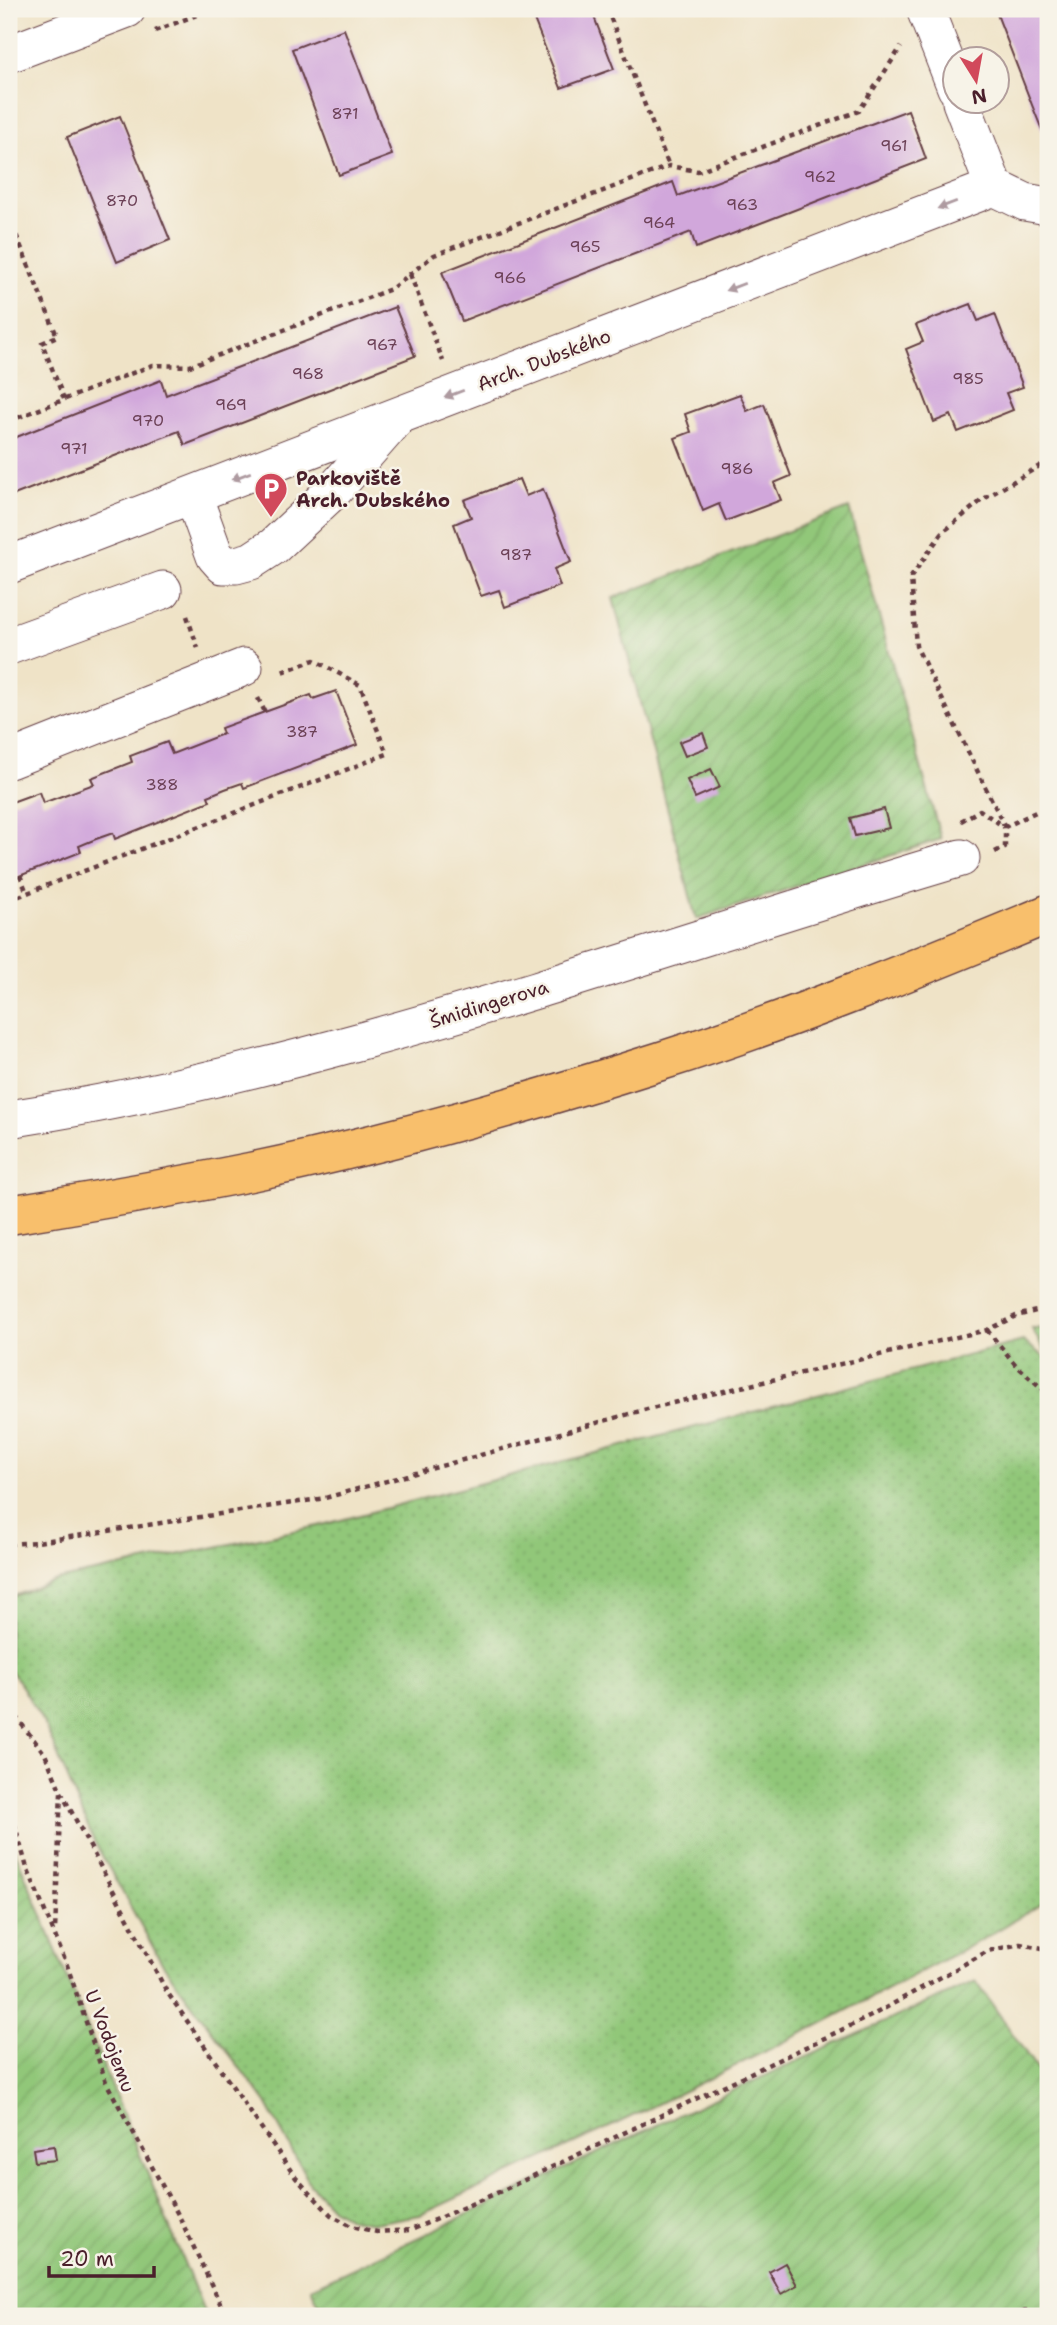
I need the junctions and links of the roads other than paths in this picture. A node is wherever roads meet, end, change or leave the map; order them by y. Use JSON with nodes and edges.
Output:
{"nodes":[{"id":1,"x":127,"y":9,"type":"edge"},
{"id":2,"x":916,"y":24,"type":"edge"},
{"id":3,"x":9,"y":54,"type":"edge"},
{"id":4,"x":942,"y":66,"type":"edge"},
{"id":5,"x":966,"y":116,"type":"edge"},
{"id":6,"x":994,"y":187,"type":"junction"},
{"id":7,"x":1048,"y":206,"type":"edge"},
{"id":8,"x":400,"y":415,"type":"junction"},
{"id":9,"x":193,"y":495,"type":"junction"},
{"id":10,"x":9,"y":565,"type":"edge"},
{"id":11,"x":163,"y":590,"type":"dead end"},
{"id":12,"x":9,"y":646,"type":"edge"},
{"id":13,"x":260,"y":671,"type":"road end"},
{"id":14,"x":9,"y":760,"type":"edge"},
{"id":15,"x":961,"y":858,"type":"road end"},
{"id":16,"x":1048,"y":914,"type":"edge"},
{"id":17,"x":9,"y":1119,"type":"edge"},
{"id":18,"x":9,"y":1215,"type":"edge"}],
"edges":[{"from":1,"to":3,"type":"street"},
{"from":2,"to":4,"type":"street"},
{"from":5,"to":6,"type":"street"},
{"from":6,"to":7,"type":"street"},
{"from":6,"to":8,"type":"street","name":"Arch. Dubského","one_way":true},
{"from":8,"to":9,"type":"street","name":"Arch. Dubského","one_way":true},
{"from":8,"to":9,"type":"street"},
{"from":9,"to":10,"type":"street","name":"Arch. Dubského"},
{"from":11,"to":12,"type":"street"},
{"from":13,"to":14,"type":"street"},
{"from":15,"to":17,"type":"street","name":"Šmidingerova"},
{"from":16,"to":18,"type":"main road"}]}
